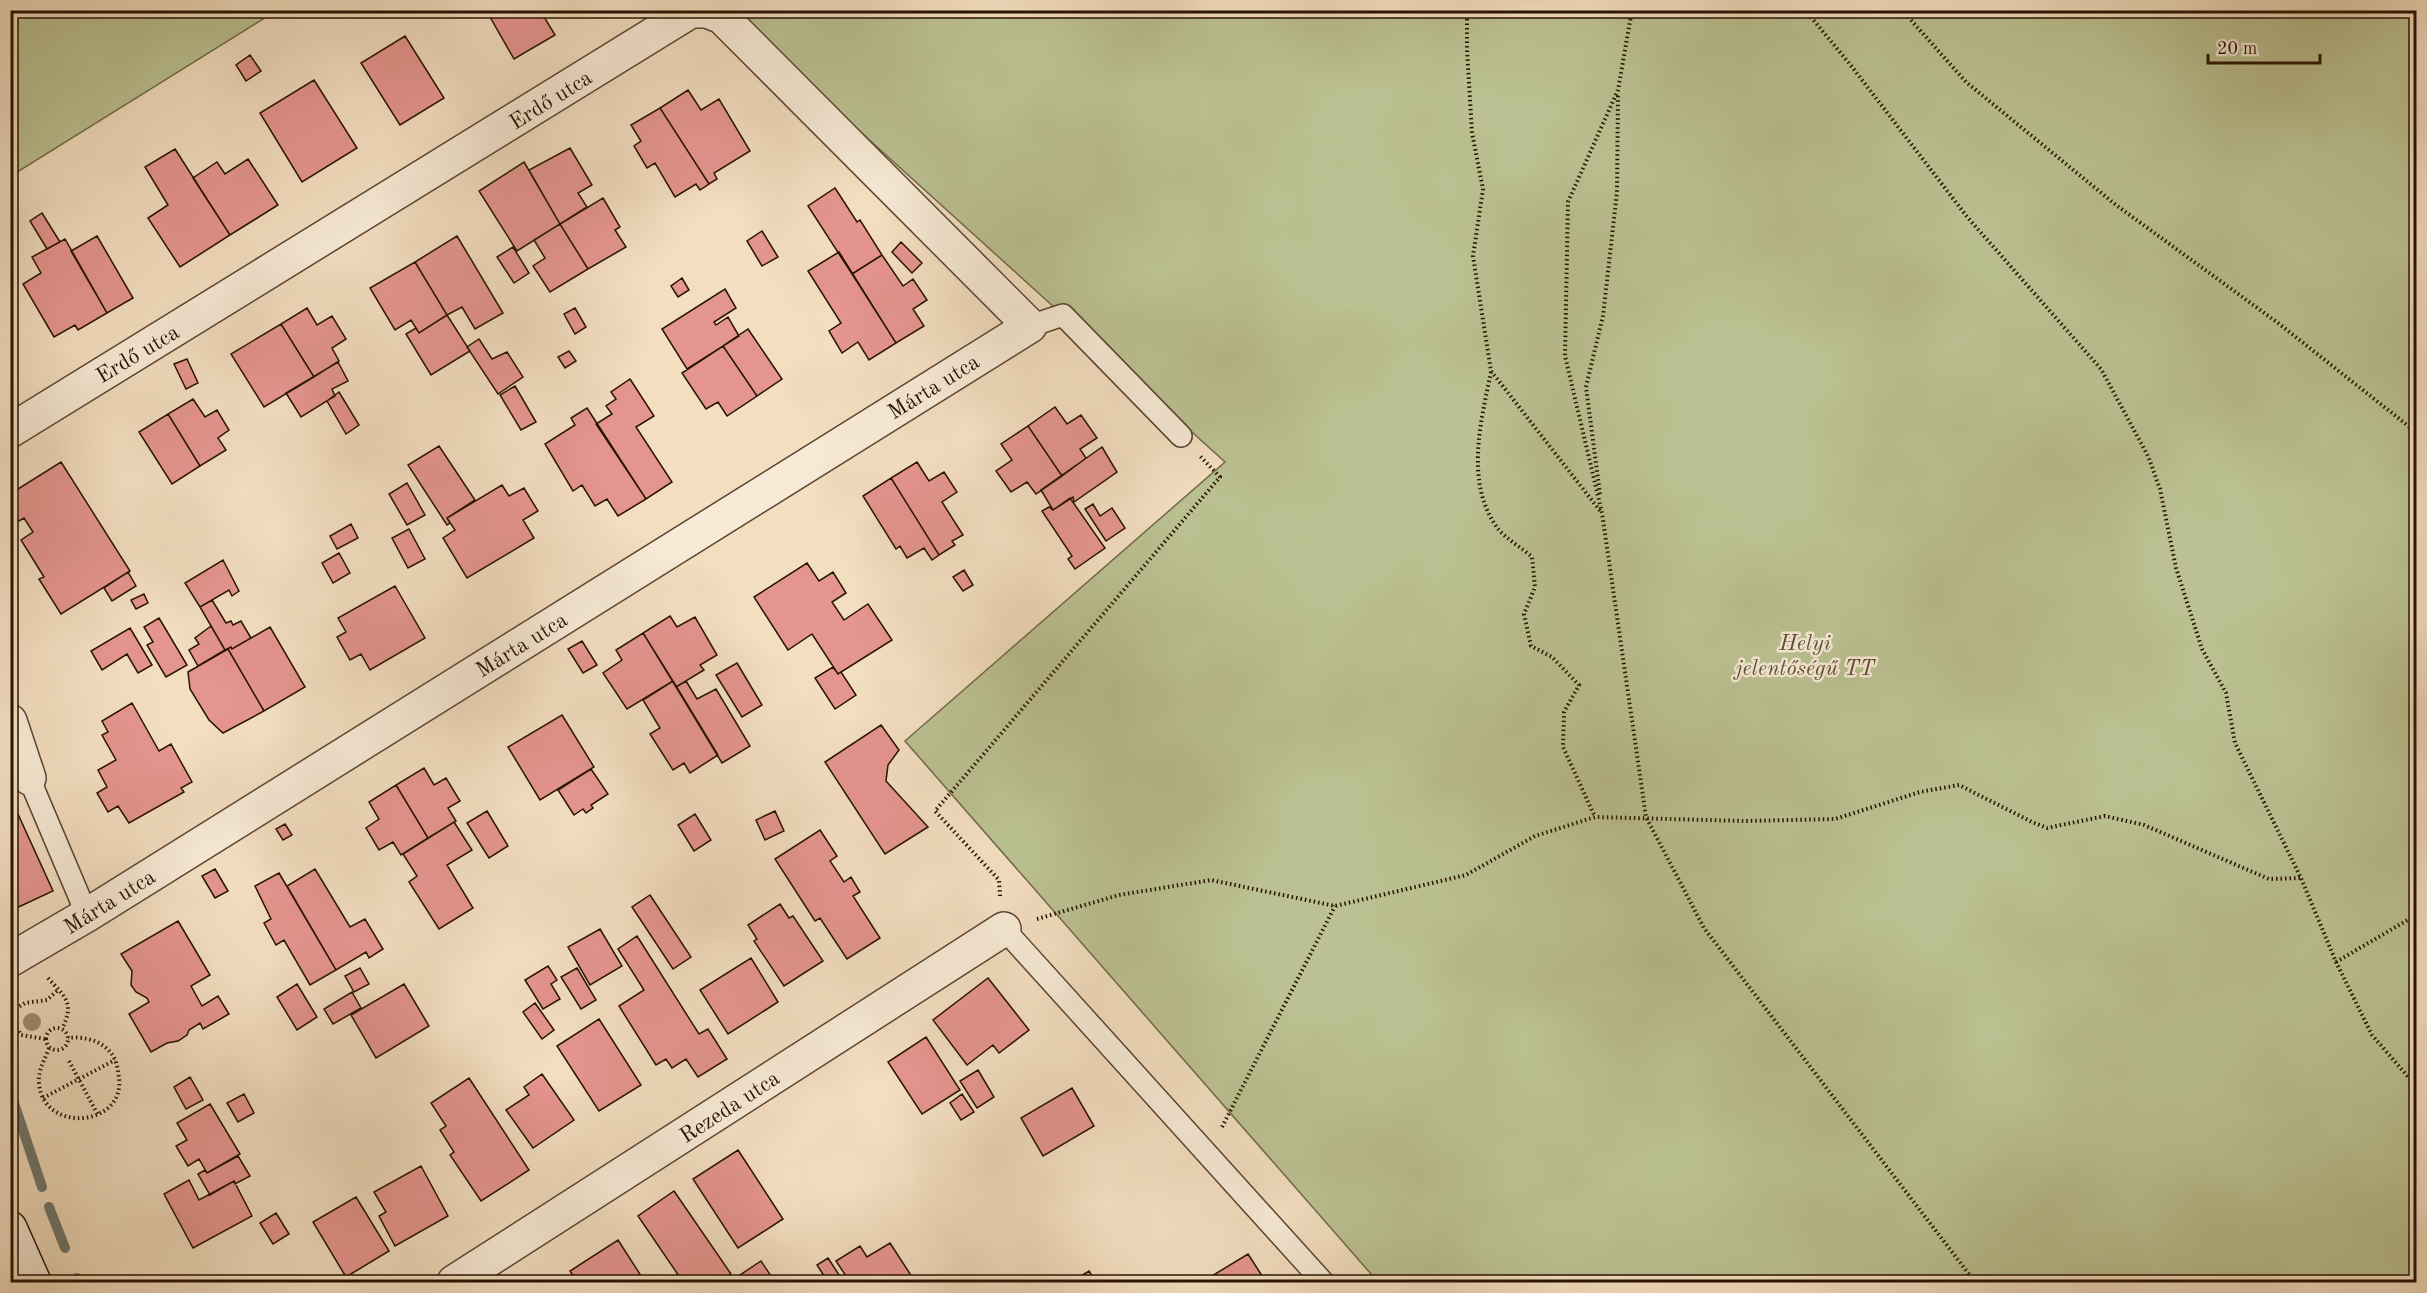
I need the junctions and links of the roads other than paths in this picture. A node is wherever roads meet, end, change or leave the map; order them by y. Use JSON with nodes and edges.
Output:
{"nodes":[{"id":1,"x":1030,"y":326,"type":"junction"},
{"id":2,"x":10,"y":431,"type":"edge"},
{"id":3,"x":1180,"y":436,"type":"road end"},
{"id":4,"x":10,"y":722,"type":"edge"},
{"id":5,"x":20,"y":777,"type":"edge"},
{"id":6,"x":87,"y":915,"type":"junction"},
{"id":7,"x":1004,"y":929,"type":"joint"},
{"id":8,"x":10,"y":960,"type":"edge"},
{"id":9,"x":10,"y":1228,"type":"edge"},
{"id":10,"x":34,"y":1282,"type":"edge"},
{"id":11,"x":454,"y":1282,"type":"edge"},
{"id":12,"x":1323,"y":1282,"type":"edge"}],
"edges":[{"from":1,"to":2,"type":"street","name":"Erdő utca"},
{"from":1,"to":3,"type":"lane"},
{"from":1,"to":6,"type":"street","name":"Márta utca"},
{"from":4,"to":5,"type":"street"},
{"from":5,"to":6,"type":"lane"},
{"from":6,"to":8,"type":"street","name":"Márta utca"},
{"from":7,"to":11,"type":"street","name":"Rezeda utca"},
{"from":7,"to":12,"type":"lane"},
{"from":9,"to":10,"type":"street"}]}
